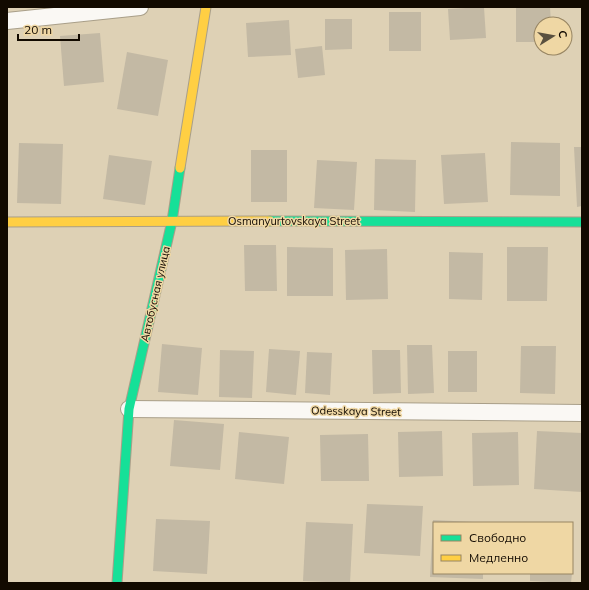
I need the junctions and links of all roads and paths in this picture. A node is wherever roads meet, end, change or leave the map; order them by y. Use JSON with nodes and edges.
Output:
{"nodes":[{"id":1,"x":140,"y":7,"type":"edge"},
{"id":2,"x":206,"y":7,"type":"edge"},
{"id":3,"x":7,"y":21,"type":"edge"},
{"id":4,"x":172,"y":221,"type":"junction"},
{"id":5,"x":7,"y":222,"type":"edge"},
{"id":6,"x":582,"y":222,"type":"edge"},
{"id":7,"x":129,"y":410,"type":"junction"},
{"id":8,"x":582,"y":414,"type":"edge"},
{"id":9,"x":117,"y":583,"type":"edge"}],
"edges":[{"from":1,"to":3,"type":"street"},
{"from":2,"to":4,"type":"street","name":"Автобусная улица"},
{"from":4,"to":5,"type":"street","name":"Osmanyurtovskaya Street"},
{"from":4,"to":6,"type":"street","name":"Osmanyurtovskaya Street"},
{"from":4,"to":7,"type":"street","name":"Автобусная улица"},
{"from":7,"to":8,"type":"street","name":"Odesskaya Street"},
{"from":7,"to":9,"type":"street","name":"Автобусная улица"}]}
